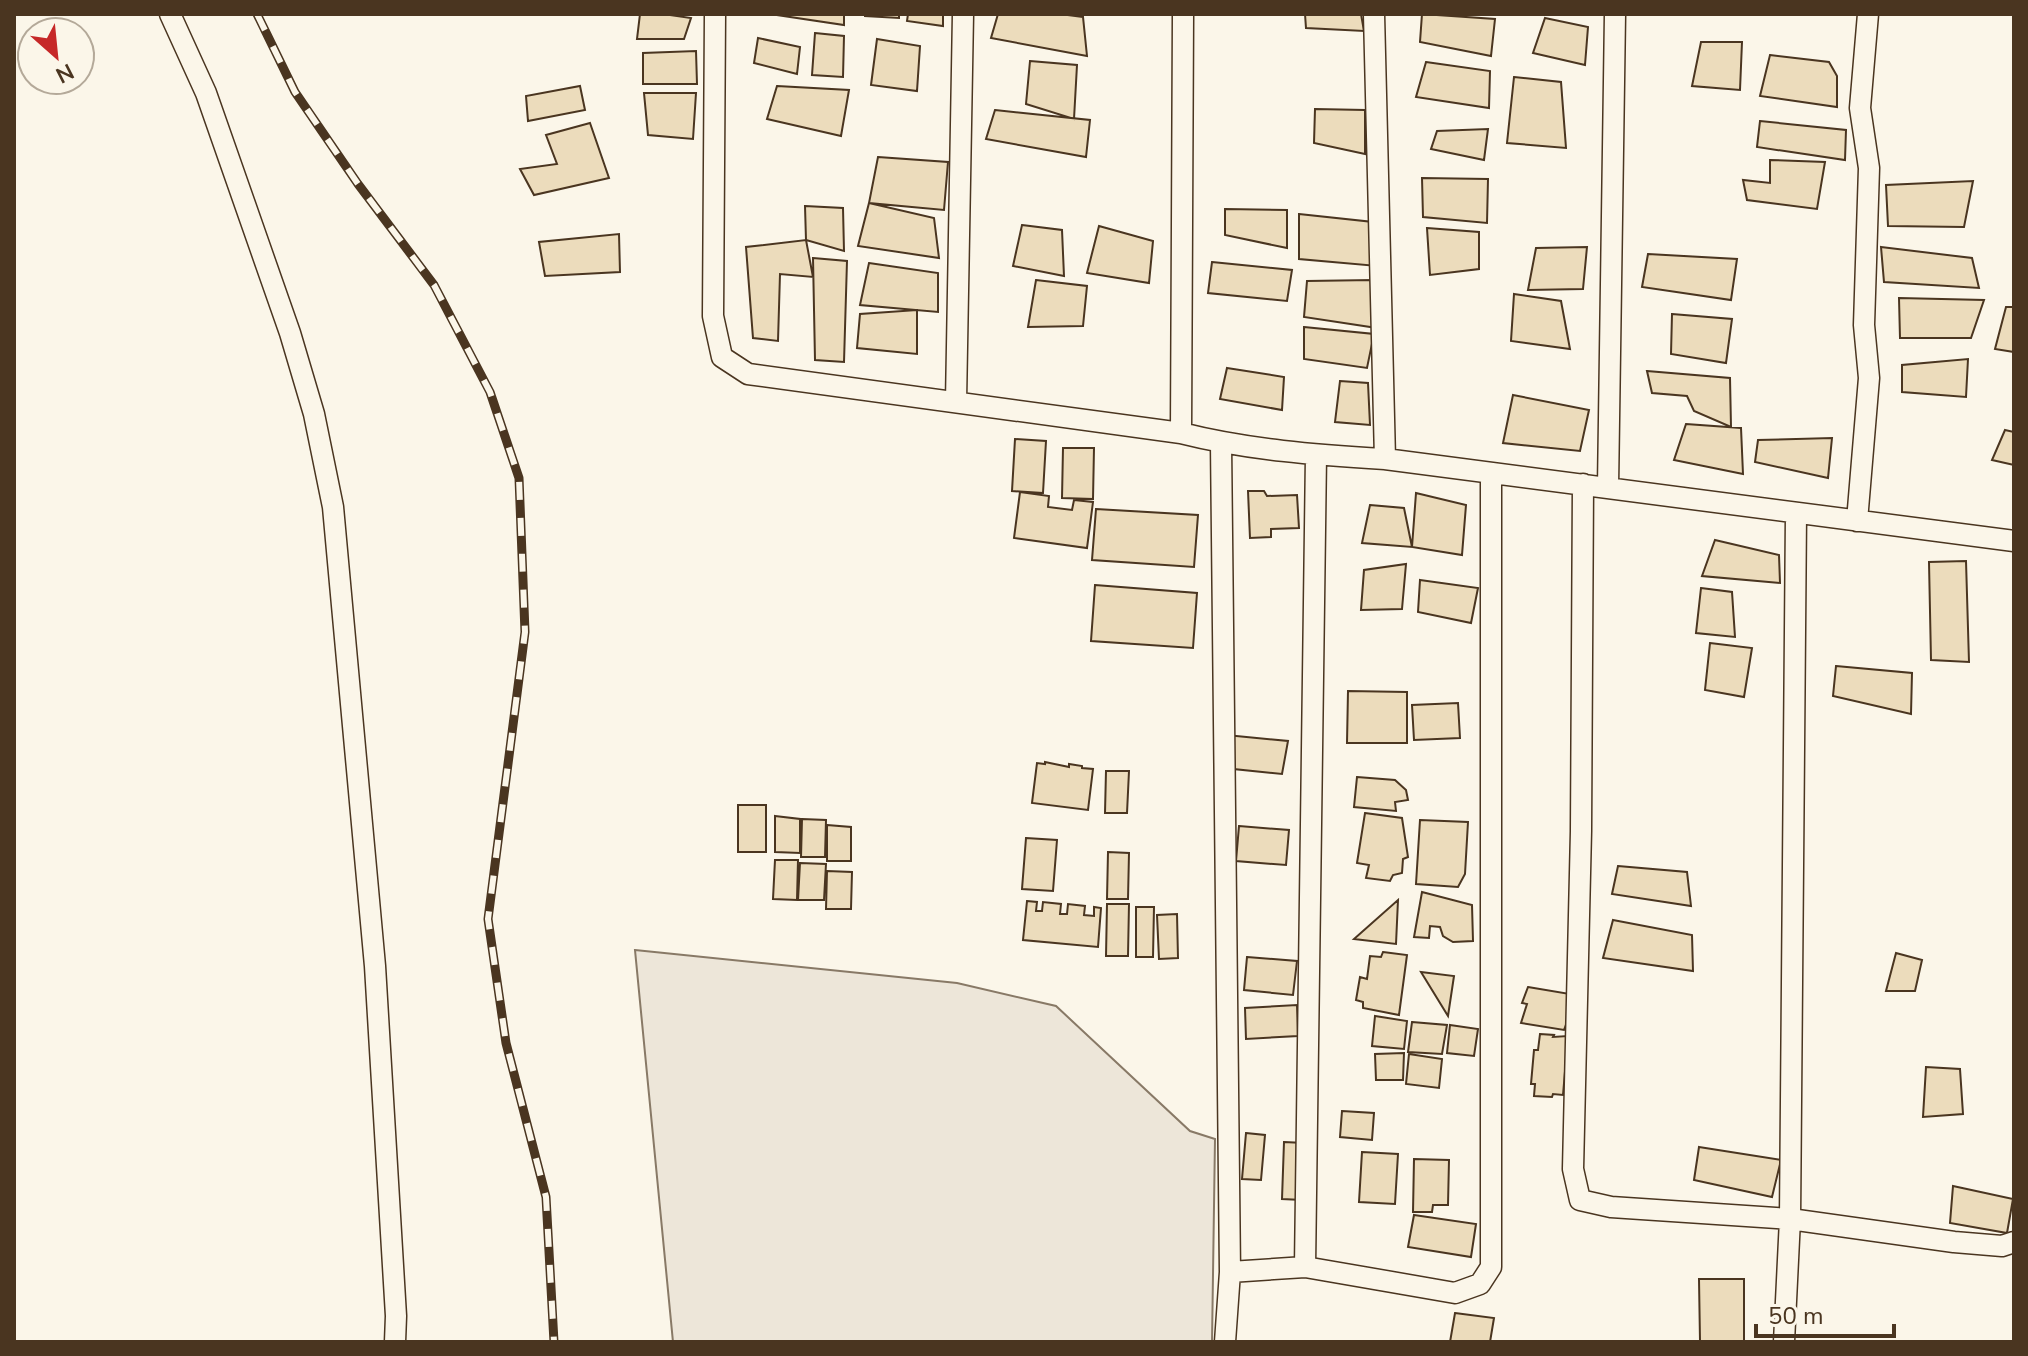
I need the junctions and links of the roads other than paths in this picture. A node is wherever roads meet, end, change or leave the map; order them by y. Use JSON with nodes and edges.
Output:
{"nodes":[{"id":1,"x":170,"y":14,"type":"edge"},
{"id":2,"x":715,"y":14,"type":"edge"},
{"id":3,"x":963,"y":14,"type":"edge"},
{"id":4,"x":1183,"y":14,"type":"edge"},
{"id":5,"x":1374,"y":14,"type":"edge"},
{"id":6,"x":1615,"y":14,"type":"edge"},
{"id":7,"x":1868,"y":14,"type":"edge"},
{"id":8,"x":956,"y":402,"type":"junction"},
{"id":9,"x":1181,"y":433,"type":"junction"},
{"id":10,"x":1221,"y":443,"type":"junction"},
{"id":11,"x":1316,"y":455,"type":"junction"},
{"id":12,"x":1385,"y":459,"type":"junction"},
{"id":13,"x":1491,"y":473,"type":"junction"},
{"id":14,"x":1583,"y":484,"type":"junction"},
{"id":15,"x":1608,"y":487,"type":"junction"},
{"id":16,"x":1796,"y":513,"type":"junction"},
{"id":17,"x":1857,"y":521,"type":"junction"},
{"id":18,"x":2014,"y":541,"type":"edge"},
{"id":19,"x":1790,"y":1219,"type":"junction"},
{"id":20,"x":2014,"y":1242,"type":"edge"},
{"id":21,"x":1305,"y":1267,"type":"junction"},
{"id":22,"x":1230,"y":1272,"type":"junction"},
{"id":23,"x":395,"y":1342,"type":"edge"},
{"id":24,"x":1225,"y":1342,"type":"edge"},
{"id":25,"x":1784,"y":1342,"type":"edge"}],
"edges":[{"from":1,"to":23,"type":"street"},
{"from":2,"to":8,"type":"street"},
{"from":3,"to":8,"type":"street"},
{"from":4,"to":9,"type":"street"},
{"from":5,"to":12,"type":"street"},
{"from":6,"to":15,"type":"street"},
{"from":7,"to":17,"type":"street"},
{"from":8,"to":9,"type":"street"},
{"from":9,"to":10,"type":"street"},
{"from":10,"to":11,"type":"street"},
{"from":10,"to":22,"type":"street"},
{"from":11,"to":12,"type":"street"},
{"from":11,"to":21,"type":"street"},
{"from":12,"to":13,"type":"street"},
{"from":13,"to":14,"type":"street"},
{"from":13,"to":21,"type":"street"},
{"from":14,"to":15,"type":"street"},
{"from":14,"to":19,"type":"street"},
{"from":15,"to":16,"type":"street"},
{"from":16,"to":17,"type":"street"},
{"from":16,"to":19,"type":"street"},
{"from":17,"to":18,"type":"street"},
{"from":19,"to":20,"type":"street"},
{"from":19,"to":25,"type":"street"},
{"from":21,"to":22,"type":"street"},
{"from":22,"to":24,"type":"street"}]}
